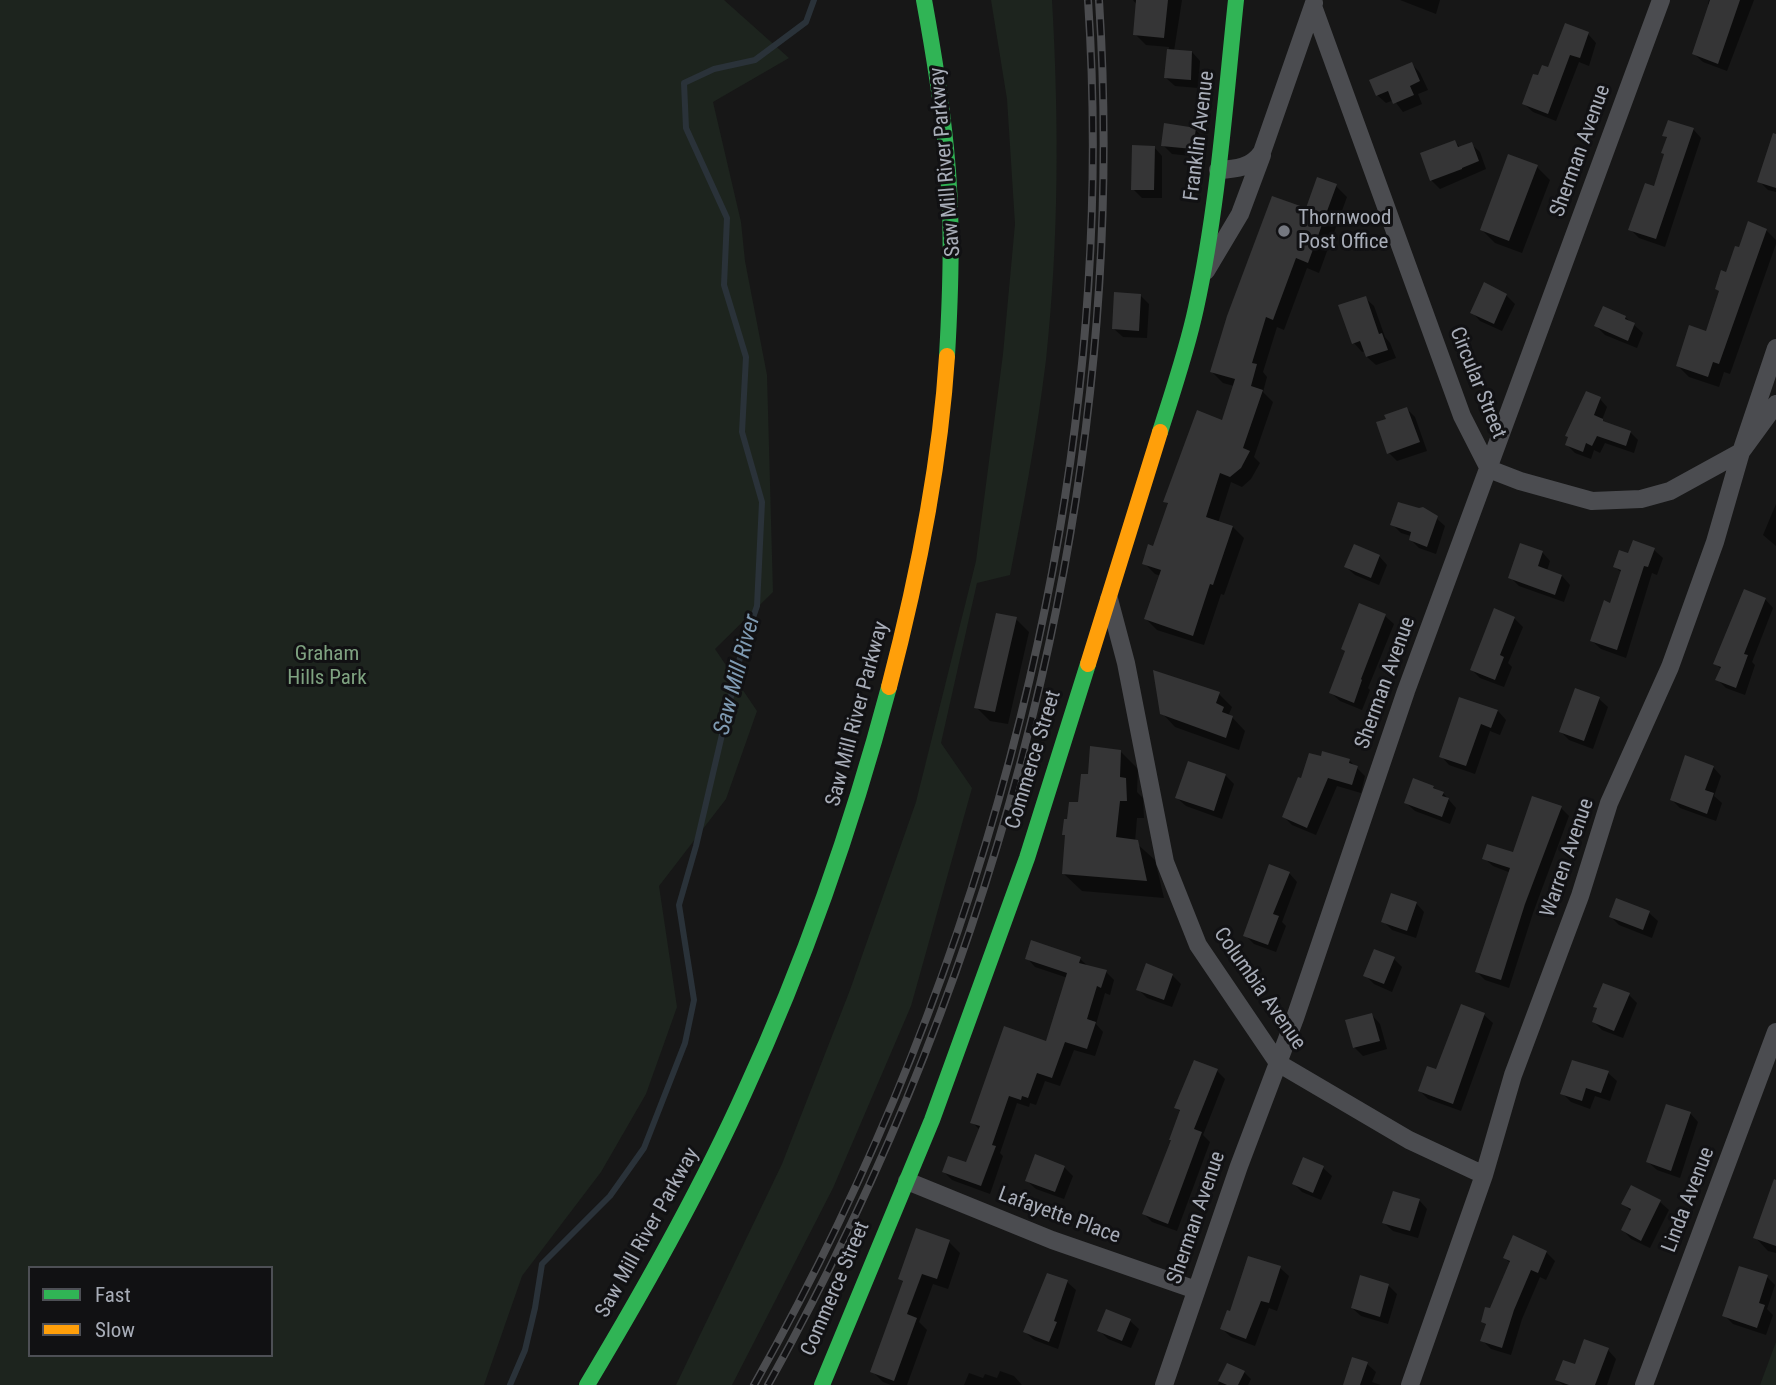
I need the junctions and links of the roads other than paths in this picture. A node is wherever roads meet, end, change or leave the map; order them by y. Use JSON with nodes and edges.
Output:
{"nodes":[{"id":1,"x":924,"y":0,"type":"edge"},
{"id":2,"x":1236,"y":0,"type":"edge"},
{"id":3,"x":1661,"y":0,"type":"edge"},
{"id":4,"x":1314,"y":3,"type":"edge"},
{"id":5,"x":1265,"y":143,"type":"junction"},
{"id":6,"x":1218,"y":170,"type":"junction"},
{"id":7,"x":1202,"y":277,"type":"junction"},
{"id":8,"x":1776,"y":348,"type":"edge"},
{"id":9,"x":1776,"y":404,"type":"edge"},
{"id":10,"x":1741,"y":452,"type":"junction"},
{"id":11,"x":1489,"y":469,"type":"junction"},
{"id":12,"x":1108,"y":596,"type":"junction"},
{"id":13,"x":1776,"y":1032,"type":"edge"},
{"id":14,"x":1278,"y":1063,"type":"junction"},
{"id":15,"x":1484,"y":1175,"type":"junction"},
{"id":16,"x":907,"y":1181,"type":"junction"},
{"id":17,"x":1196,"y":1290,"type":"junction"},
{"id":18,"x":587,"y":1385,"type":"edge"},
{"id":19,"x":822,"y":1385,"type":"edge"},
{"id":20,"x":1164,"y":1385,"type":"edge"},
{"id":21,"x":1410,"y":1385,"type":"edge"},
{"id":22,"x":1644,"y":1385,"type":"edge"}],
"edges":[{"from":1,"to":18,"type":"main road","name":"Saw Mill River Parkway"},
{"from":2,"to":6,"type":"main road","name":"Franklin Avenue"},
{"from":3,"to":11,"type":"street","name":"Sherman Avenue"},
{"from":4,"to":5,"type":"street","name":"Commerce Street"},
{"from":4,"to":11,"type":"street","name":"Circular Street"},
{"from":5,"to":6,"type":"street","name":"Commerce Street"},
{"from":5,"to":7,"type":"street","name":"Commerce Street"},
{"from":6,"to":7,"type":"main road","name":"Franklin Avenue"},
{"from":7,"to":12,"type":"main road","name":"Commerce Street"},
{"from":8,"to":10,"type":"street","name":"Warren Avenue"},
{"from":9,"to":10,"type":"street","name":"Circular Street"},
{"from":10,"to":11,"type":"street","name":"Circular Street"},
{"from":10,"to":15,"type":"street","name":"Warren Avenue"},
{"from":11,"to":14,"type":"street","name":"Sherman Avenue"},
{"from":12,"to":14,"type":"street","name":"Columbia Avenue"},
{"from":12,"to":16,"type":"main road","name":"Commerce Street"},
{"from":13,"to":22,"type":"street","name":"Linda Avenue"},
{"from":14,"to":15,"type":"street","name":"Columbia Avenue"},
{"from":14,"to":17,"type":"street","name":"Sherman Avenue"},
{"from":15,"to":21,"type":"street","name":"Warren Avenue"},
{"from":16,"to":17,"type":"street","name":"Lafayette Place"},
{"from":16,"to":19,"type":"main road","name":"Commerce Street"},
{"from":17,"to":20,"type":"street","name":"Sherman Avenue"}]}
